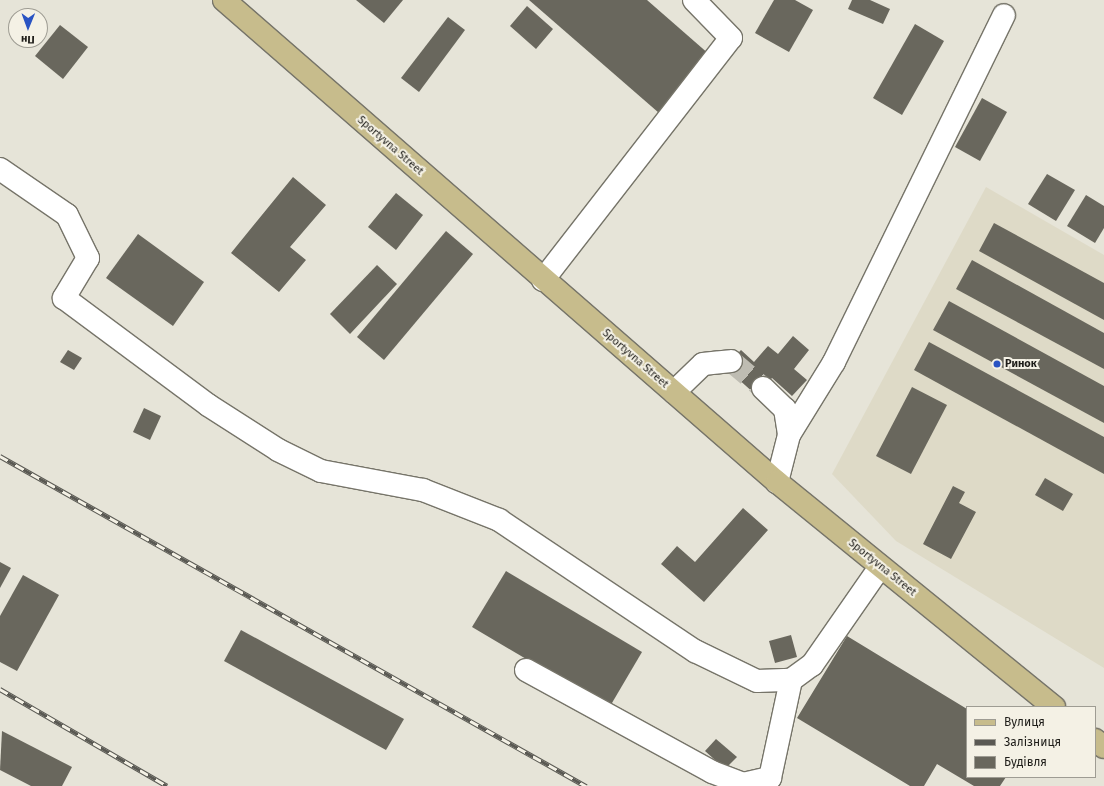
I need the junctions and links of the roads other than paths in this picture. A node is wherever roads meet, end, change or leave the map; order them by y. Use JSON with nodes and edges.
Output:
{"nodes":[{"id":1,"x":224,"y":0,"type":"edge"},
{"id":2,"x":694,"y":0,"type":"edge"},
{"id":3,"x":1004,"y":15,"type":"dead end"},
{"id":4,"x":0,"y":169,"type":"edge"},
{"id":5,"x":543,"y":280,"type":"junction"},
{"id":6,"x":731,"y":361,"type":"dead end"},
{"id":7,"x":762,"y":388,"type":"tunnel mouth"},
{"id":8,"x":674,"y":392,"type":"junction"},
{"id":9,"x":789,"y":435,"type":"junction"},
{"id":10,"x":777,"y":482,"type":"junction"},
{"id":11,"x":880,"y":567,"type":"junction"},
{"id":12,"x":526,"y":670,"type":"dead end"},
{"id":13,"x":791,"y":680,"type":"junction"},
{"id":14,"x":1053,"y":706,"type":"edge"},
{"id":15,"x":1096,"y":741,"type":"edge"},
{"id":16,"x":1104,"y":747,"type":"edge"},
{"id":17,"x":776,"y":782,"type":"edge"}],
"edges":[{"from":1,"to":5,"type":"main road","name":"Sportyvna Street"},
{"from":2,"to":5,"type":"lane"},
{"from":3,"to":9,"type":"lane"},
{"from":4,"to":13,"type":"lane"},
{"from":5,"to":8,"type":"main road","name":"Sportyvna Street"},
{"from":6,"to":8,"type":"lane"},
{"from":7,"to":9,"type":"lane"},
{"from":8,"to":10,"type":"main road","name":"Sportyvna Street"},
{"from":9,"to":10,"type":"lane"},
{"from":10,"to":11,"type":"main road","name":"Sportyvna Street"},
{"from":11,"to":13,"type":"lane"},
{"from":11,"to":14,"type":"main road","name":"Sportyvna Street"},
{"from":12,"to":17,"type":"lane"},
{"from":13,"to":17,"type":"lane"},
{"from":15,"to":16,"type":"main road"}]}
